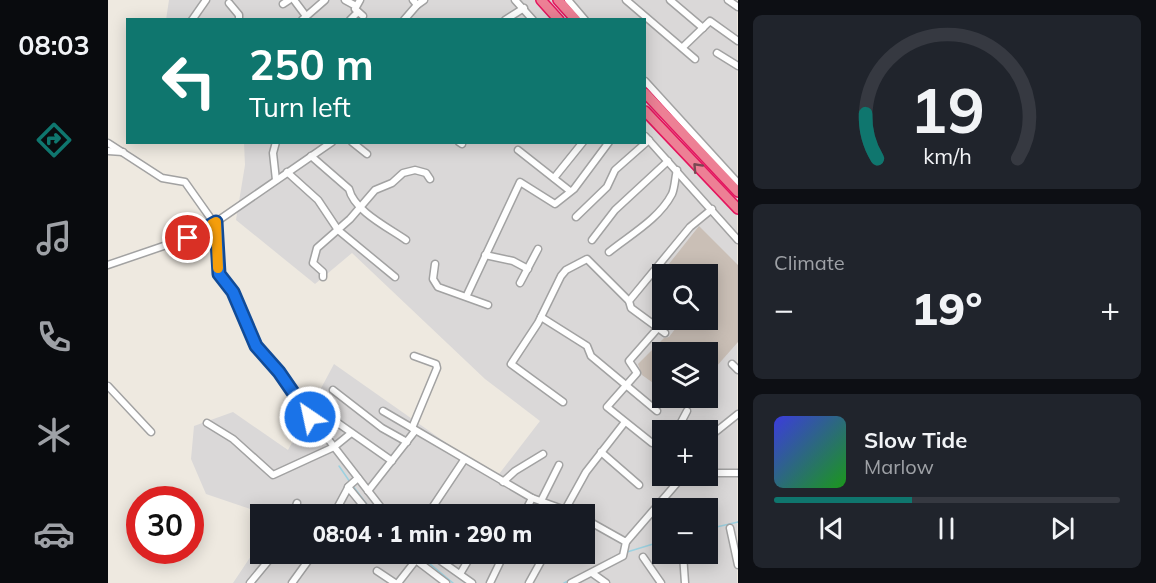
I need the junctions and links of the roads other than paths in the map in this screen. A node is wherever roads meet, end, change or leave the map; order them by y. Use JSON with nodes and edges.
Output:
{"nodes":[{"id":1,"x":206,"y":0,"type":"edge"},
{"id":2,"x":294,"y":0,"type":"edge"},
{"id":3,"x":325,"y":0,"type":"edge"},
{"id":4,"x":345,"y":0,"type":"edge"},
{"id":5,"x":424,"y":0,"type":"edge"},
{"id":6,"x":515,"y":0,"type":"edge"},
{"id":7,"x":541,"y":0,"type":"edge"},
{"id":8,"x":558,"y":0,"type":"edge"},
{"id":9,"x":580,"y":0,"type":"edge"},
{"id":10,"x":626,"y":0,"type":"edge"},
{"id":11,"x":670,"y":0,"type":"edge"},
{"id":12,"x":728,"y":0,"type":"edge"},
{"id":13,"x":227,"y":1,"type":"edge"},
{"id":14,"x":415,"y":2,"type":"edge"},
{"id":15,"x":570,"y":3,"type":"edge"},
{"id":16,"x":738,"y":7,"type":"edge"},
{"id":17,"x":359,"y":8,"type":"edge"},
{"id":18,"x":524,"y":8,"type":"junction"},
{"id":19,"x":193,"y":18,"type":"edge"},
{"id":20,"x":239,"y":18,"type":"edge"},
{"id":21,"x":304,"y":18,"type":"edge"},
{"id":22,"x":405,"y":18,"type":"edge"},
{"id":23,"x":508,"y":18,"type":"edge"},
{"id":24,"x":532,"y":18,"type":"edge"},
{"id":25,"x":558,"y":18,"type":"edge"},
{"id":26,"x":574,"y":18,"type":"edge"},
{"id":27,"x":583,"y":18,"type":"edge"},
{"id":28,"x":703,"y":28,"type":"junction"},
{"id":29,"x":738,"y":41,"type":"edge"},
{"id":30,"x":683,"y":47,"type":"junction"},
{"id":31,"x":717,"y":53,"type":"dead end"},
{"id":32,"x":695,"y":59,"type":"dead end"},
{"id":33,"x":738,"y":66,"type":"edge"},
{"id":34,"x":646,"y":82,"type":"edge"},
{"id":35,"x":646,"y":94,"type":"edge"},
{"id":36,"x":646,"y":112,"type":"edge"},
{"id":37,"x":647,"y":138,"type":"edge"},
{"id":38,"x":108,"y":142,"type":"edge"},
{"id":39,"x":275,"y":144,"type":"edge"},
{"id":40,"x":329,"y":144,"type":"edge"},
{"id":41,"x":354,"y":144,"type":"edge"},
{"id":42,"x":581,"y":144,"type":"edge"},
{"id":43,"x":608,"y":144,"type":"edge"},
{"id":44,"x":641,"y":144,"type":"edge"},
{"id":45,"x":518,"y":150,"type":"dead end"},
{"id":46,"x":108,"y":151,"type":"edge"},
{"id":47,"x":123,"y":152,"type":"junction"},
{"id":48,"x":367,"y":154,"type":"dead end"},
{"id":49,"x":311,"y":156,"type":"junction"},
{"id":50,"x":668,"y":161,"type":"junction"},
{"id":51,"x":677,"y":170,"type":"junction"},
{"id":52,"x":287,"y":172,"type":"junction"},
{"id":53,"x":554,"y":178,"type":"junction"},
{"id":54,"x":430,"y":179,"type":"dead end"},
{"id":55,"x":276,"y":180,"type":"junction"},
{"id":56,"x":738,"y":183,"type":"edge"},
{"id":57,"x":570,"y":191,"type":"junction"},
{"id":58,"x":738,"y":192,"type":"edge"},
{"id":59,"x":361,"y":207,"type":"junction"},
{"id":60,"x":712,"y":209,"type":"junction"},
{"id":61,"x":738,"y":209,"type":"edge"},
{"id":62,"x":576,"y":217,"type":"dead end"},
{"id":63,"x":215,"y":222,"type":"junction"},
{"id":64,"x":338,"y":228,"type":"junction"},
{"id":65,"x":406,"y":240,"type":"dead end"},
{"id":66,"x":592,"y":240,"type":"dead end"},
{"id":67,"x":738,"y":240,"type":"edge"},
{"id":68,"x":538,"y":249,"type":"dead end"},
{"id":69,"x":609,"y":252,"type":"dead end"},
{"id":70,"x":485,"y":255,"type":"junction"},
{"id":71,"x":435,"y":264,"type":"dead end"},
{"id":72,"x":108,"y":265,"type":"edge"},
{"id":73,"x":528,"y":269,"type":"junction"},
{"id":74,"x":323,"y":277,"type":"dead end"},
{"id":75,"x":395,"y":277,"type":"dead end"},
{"id":76,"x":520,"y":283,"type":"dead end"},
{"id":77,"x":467,"y":295,"type":"junction"},
{"id":78,"x":629,"y":302,"type":"junction"},
{"id":79,"x":488,"y":305,"type":"dead end"},
{"id":80,"x":541,"y":317,"type":"junction"},
{"id":81,"x":652,"y":324,"type":"edge"},
{"id":82,"x":656,"y":330,"type":"edge"},
{"id":83,"x":661,"y":330,"type":"edge"},
{"id":84,"x":665,"y":333,"type":"dead end"},
{"id":85,"x":414,"y":356,"type":"dead end"},
{"id":86,"x":732,"y":364,"type":"dead end"},
{"id":87,"x":738,"y":370,"type":"edge"},
{"id":88,"x":626,"y":384,"type":"junction"},
{"id":89,"x":108,"y":386,"type":"edge"},
{"id":90,"x":333,"y":390,"type":"dead end"},
{"id":91,"x":563,"y":402,"type":"dead end"},
{"id":92,"x":383,"y":411,"type":"dead end"},
{"id":93,"x":657,"y":411,"type":"dead end"},
{"id":94,"x":687,"y":411,"type":"dead end"},
{"id":95,"x":738,"y":414,"type":"edge"},
{"id":96,"x":682,"y":420,"type":"edge"},
{"id":97,"x":335,"y":421,"type":"dead end"},
{"id":98,"x":625,"y":422,"type":"junction"},
{"id":99,"x":207,"y":423,"type":"dead end"},
{"id":100,"x":413,"y":430,"type":"junction"},
{"id":101,"x":718,"y":430,"type":"edge"},
{"id":102,"x":151,"y":432,"type":"dead end"},
{"id":103,"x":350,"y":434,"type":"junction"},
{"id":104,"x":407,"y":442,"type":"junction"},
{"id":105,"x":652,"y":443,"type":"edge"},
{"id":106,"x":333,"y":448,"type":"junction"},
{"id":107,"x":601,"y":452,"type":"junction"},
{"id":108,"x":543,"y":454,"type":"dead end"},
{"id":109,"x":464,"y":460,"type":"junction"},
{"id":110,"x":392,"y":461,"type":"junction"},
{"id":111,"x":559,"y":465,"type":"dead end"},
{"id":112,"x":718,"y":473,"type":"edge"},
{"id":113,"x":738,"y":473,"type":"edge"},
{"id":114,"x":503,"y":482,"type":"junction"},
{"id":115,"x":352,"y":483,"type":"junction"},
{"id":116,"x":639,"y":485,"type":"dead end"},
{"id":117,"x":674,"y":486,"type":"edge"},
{"id":118,"x":368,"y":491,"type":"junction"},
{"id":119,"x":532,"y":498,"type":"junction"},
{"id":120,"x":541,"y":501,"type":"junction"},
{"id":121,"x":340,"y":504,"type":"edge"},
{"id":122,"x":364,"y":504,"type":"edge"},
{"id":123,"x":378,"y":504,"type":"edge"},
{"id":124,"x":435,"y":504,"type":"edge"},
{"id":125,"x":529,"y":504,"type":"edge"},
{"id":126,"x":548,"y":504,"type":"edge"},
{"id":127,"x":569,"y":504,"type":"edge"},
{"id":128,"x":595,"y":525,"type":"edge"},
{"id":129,"x":730,"y":528,"type":"dead end"},
{"id":130,"x":625,"y":544,"type":"junction"},
{"id":131,"x":643,"y":557,"type":"dead end"},
{"id":132,"x":266,"y":564,"type":"edge"},
{"id":133,"x":306,"y":564,"type":"edge"},
{"id":134,"x":413,"y":564,"type":"edge"},
{"id":135,"x":421,"y":564,"type":"edge"},
{"id":136,"x":446,"y":564,"type":"edge"},
{"id":137,"x":466,"y":564,"type":"edge"},
{"id":138,"x":499,"y":564,"type":"edge"},
{"id":139,"x":540,"y":564,"type":"edge"},
{"id":140,"x":684,"y":564,"type":"edge"},
{"id":141,"x":738,"y":565,"type":"edge"},
{"id":142,"x":377,"y":571,"type":"dead end"},
{"id":143,"x":591,"y":573,"type":"junction"},
{"id":144,"x":460,"y":574,"type":"junction"},
{"id":145,"x":580,"y":580,"type":"edge"},
{"id":146,"x":250,"y":583,"type":"edge"},
{"id":147,"x":292,"y":583,"type":"edge"},
{"id":148,"x":397,"y":583,"type":"edge"},
{"id":149,"x":446,"y":583,"type":"edge"},
{"id":150,"x":472,"y":583,"type":"edge"},
{"id":151,"x":490,"y":583,"type":"edge"},
{"id":152,"x":530,"y":583,"type":"edge"},
{"id":153,"x":571,"y":583,"type":"edge"},
{"id":154,"x":606,"y":583,"type":"edge"},
{"id":155,"x":661,"y":583,"type":"edge"},
{"id":156,"x":685,"y":583,"type":"edge"}],
"edges":[{"from":1,"to":19,"type":"street"},
{"from":2,"to":21,"type":"street"},
{"from":3,"to":21,"type":"street"},
{"from":4,"to":17,"type":"street"},
{"from":5,"to":14,"type":"street"},
{"from":6,"to":18,"type":"street"},
{"from":7,"to":25,"type":"highway"},
{"from":8,"to":26,"type":"highway"},
{"from":9,"to":15,"type":"street"},
{"from":10,"to":30,"type":"street"},
{"from":11,"to":28,"type":"street"},
{"from":12,"to":16,"type":"street"},
{"from":13,"to":20,"type":"street"},
{"from":14,"to":22,"type":"street"},
{"from":15,"to":27,"type":"street"},
{"from":18,"to":23,"type":"street"},
{"from":18,"to":24,"type":"street"},
{"from":28,"to":29,"type":"street"},
{"from":28,"to":30,"type":"street"},
{"from":30,"to":32,"type":"street"},
{"from":31,"to":33,"type":"street"},
{"from":34,"to":56,"type":"street"},
{"from":35,"to":58,"type":"highway"},
{"from":61,"to":36,"type":"highway","one_way":true},
{"from":37,"to":50,"type":"street"},
{"from":38,"to":47,"type":"street"},
{"from":39,"to":55,"type":"street"},
{"from":40,"to":49,"type":"street"},
{"from":41,"to":48,"type":"street"},
{"from":42,"to":53,"type":"street"},
{"from":43,"to":57,"type":"street"},
{"from":44,"to":62,"type":"street"},
{"from":45,"to":53,"type":"street"},
{"from":46,"to":47,"type":"street"},
{"from":47,"to":63,"type":"street"},
{"from":49,"to":52,"type":"street"},
{"from":49,"to":59,"type":"street"},
{"from":50,"to":51,"type":"street"},
{"from":50,"to":66,"type":"street"},
{"from":51,"to":60,"type":"street"},
{"from":51,"to":69,"type":"street"},
{"from":52,"to":55,"type":"street"},
{"from":52,"to":64,"type":"street"},
{"from":53,"to":57,"type":"street"},
{"from":54,"to":59,"type":"street"},
{"from":55,"to":63,"type":"street"},
{"from":57,"to":70,"type":"street"},
{"from":59,"to":64,"type":"street"},
{"from":59,"to":65,"type":"street"},
{"from":60,"to":67,"type":"street"},
{"from":60,"to":78,"type":"street"},
{"from":63,"to":72,"type":"street"},
{"from":63,"to":106,"type":"street"},
{"from":64,"to":74,"type":"street"},
{"from":64,"to":75,"type":"street"},
{"from":68,"to":73,"type":"street"},
{"from":70,"to":73,"type":"street"},
{"from":70,"to":77,"type":"street"},
{"from":71,"to":77,"type":"street"},
{"from":73,"to":76,"type":"street"},
{"from":77,"to":79,"type":"street"},
{"from":78,"to":80,"type":"street"},
{"from":78,"to":81,"type":"street"},
{"from":80,"to":88,"type":"street"},
{"from":80,"to":91,"type":"street"},
{"from":82,"to":88,"type":"street"},
{"from":83,"to":84,"type":"street"},
{"from":85,"to":100,"type":"street"},
{"from":86,"to":87,"type":"street"},
{"from":88,"to":93,"type":"street"},
{"from":88,"to":98,"type":"street"},
{"from":89,"to":102,"type":"street"},
{"from":90,"to":104,"type":"street"},
{"from":92,"to":100,"type":"street"},
{"from":94,"to":96,"type":"street"},
{"from":95,"to":101,"type":"street"},
{"from":97,"to":103,"type":"street"},
{"from":98,"to":105,"type":"street"},
{"from":98,"to":107,"type":"street"},
{"from":99,"to":106,"type":"street"},
{"from":100,"to":104,"type":"street"},
{"from":100,"to":109,"type":"street"},
{"from":103,"to":106,"type":"street"},
{"from":103,"to":110,"type":"street"},
{"from":104,"to":110,"type":"street"},
{"from":106,"to":115,"type":"street"},
{"from":107,"to":116,"type":"street"},
{"from":107,"to":127,"type":"street"},
{"from":108,"to":114,"type":"street"},
{"from":109,"to":114,"type":"street"},
{"from":109,"to":124,"type":"street"},
{"from":110,"to":118,"type":"street"},
{"from":111,"to":120,"type":"street"},
{"from":112,"to":113,"type":"street"},
{"from":114,"to":119,"type":"street"},
{"from":115,"to":118,"type":"street"},
{"from":115,"to":121,"type":"street"},
{"from":115,"to":122,"type":"street"},
{"from":117,"to":130,"type":"street"},
{"from":118,"to":123,"type":"street"},
{"from":119,"to":120,"type":"street"},
{"from":119,"to":125,"type":"street"},
{"from":120,"to":126,"type":"street"},
{"from":128,"to":130,"type":"street"},
{"from":129,"to":141,"type":"street"},
{"from":130,"to":143,"type":"street"},
{"from":131,"to":155,"type":"street"},
{"from":132,"to":146,"type":"street"},
{"from":133,"to":147,"type":"street"},
{"from":134,"to":148,"type":"street"},
{"from":135,"to":149,"type":"street"},
{"from":136,"to":144,"type":"street"},
{"from":137,"to":144,"type":"street"},
{"from":138,"to":151,"type":"street"},
{"from":139,"to":152,"type":"street"},
{"from":140,"to":156,"type":"street"},
{"from":142,"to":148,"type":"street"},
{"from":143,"to":145,"type":"street"},
{"from":143,"to":154,"type":"street"},
{"from":144,"to":150,"type":"street"},
{"from":145,"to":153,"type":"street"}]}
